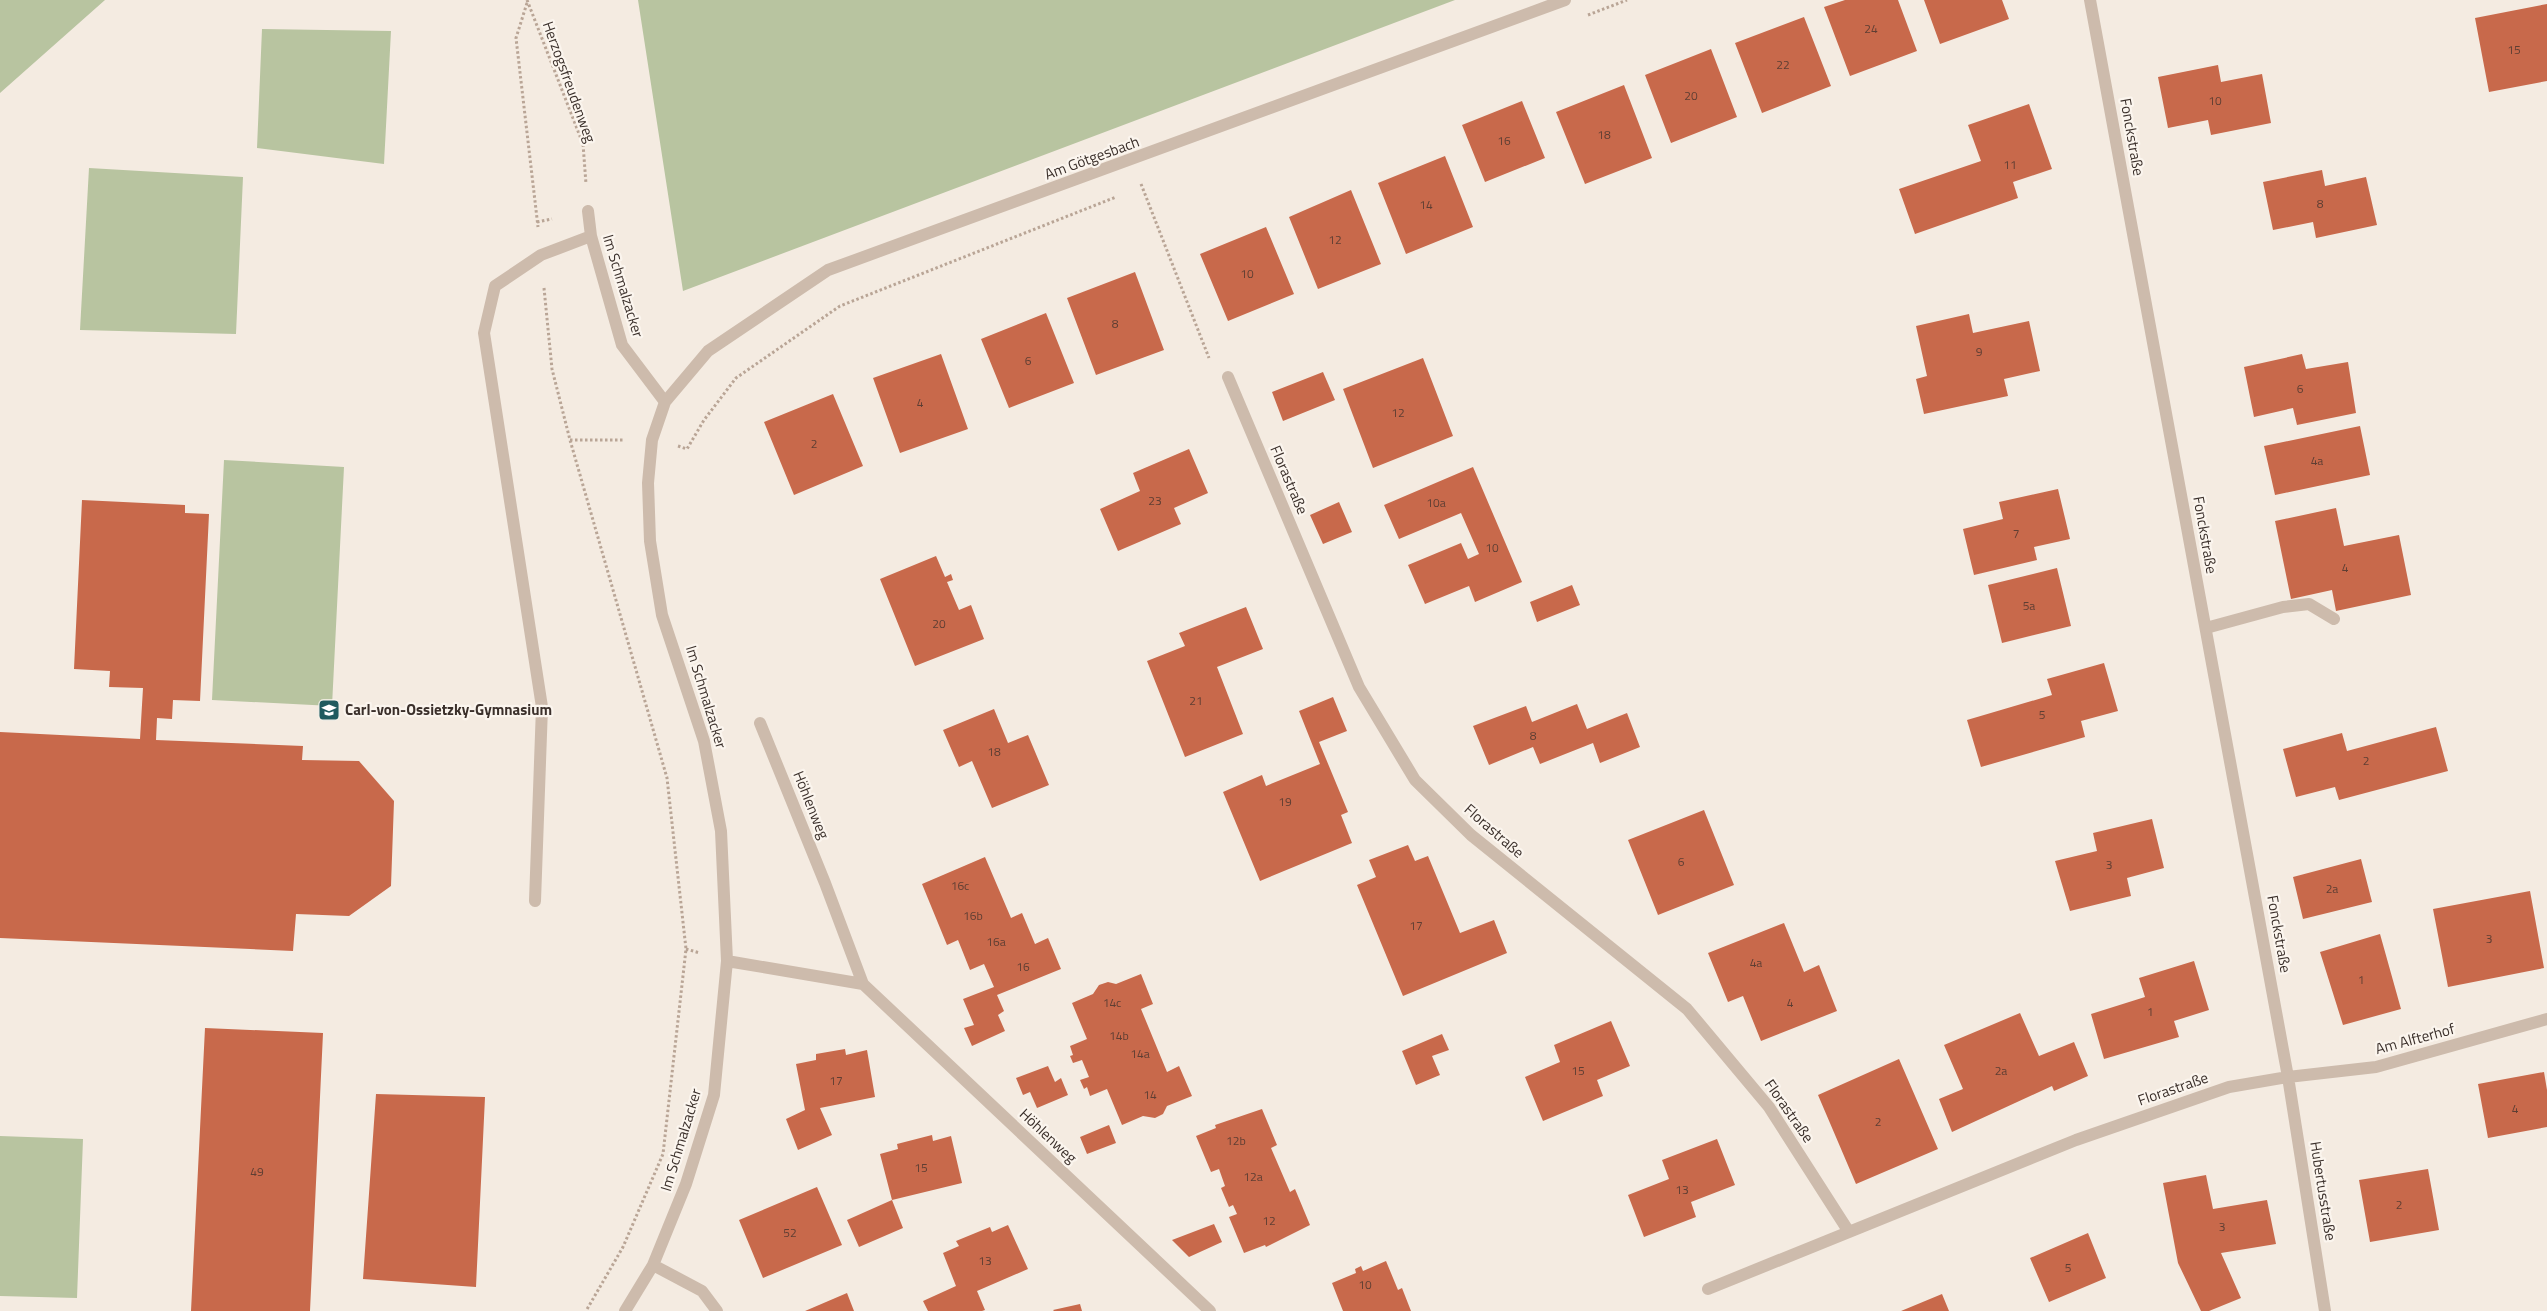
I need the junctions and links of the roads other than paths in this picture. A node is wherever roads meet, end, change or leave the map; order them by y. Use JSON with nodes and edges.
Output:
{"nodes":[{"id":1,"x":1565,"y":0,"type":"edge"},
{"id":2,"x":2090,"y":0,"type":"edge"},
{"id":3,"x":588,"y":210,"type":"road end"},
{"id":4,"x":591,"y":236,"type":"junction"},
{"id":5,"x":1228,"y":377,"type":"road end"},
{"id":6,"x":665,"y":402,"type":"junction"},
{"id":7,"x":2334,"y":619,"type":"dead end"},
{"id":8,"x":2206,"y":628,"type":"junction"},
{"id":9,"x":760,"y":723,"type":"dead end"},
{"id":10,"x":534,"y":901,"type":"dead end"},
{"id":11,"x":727,"y":961,"type":"junction"},
{"id":12,"x":862,"y":984,"type":"junction"},
{"id":13,"x":2547,"y":1019,"type":"edge"},
{"id":14,"x":2288,"y":1077,"type":"junction"},
{"id":15,"x":1849,"y":1232,"type":"junction"},
{"id":16,"x":654,"y":1265,"type":"junction"},
{"id":17,"x":1708,"y":1289,"type":"dead end"},
{"id":18,"x":625,"y":1311,"type":"edge"},
{"id":19,"x":717,"y":1311,"type":"edge"},
{"id":20,"x":1210,"y":1311,"type":"edge"},
{"id":21,"x":2325,"y":1311,"type":"edge"}],
"edges":[{"from":1,"to":6,"type":"street","name":"Am Götgesbach"},
{"from":2,"to":8,"type":"street","name":"Fonckstraße"},
{"from":3,"to":4,"type":"street","name":"Im Schmalzacker"},
{"from":4,"to":6,"type":"street","name":"Im Schmalzacker"},
{"from":4,"to":10,"type":"street"},
{"from":5,"to":15,"type":"street","name":"Florastraße"},
{"from":6,"to":11,"type":"street","name":"Im Schmalzacker"},
{"from":7,"to":8,"type":"street"},
{"from":8,"to":14,"type":"street","name":"Fonckstraße"},
{"from":9,"to":12,"type":"street","name":"Höhlenweg"},
{"from":11,"to":12,"type":"street"},
{"from":11,"to":16,"type":"street","name":"Im Schmalzacker"},
{"from":12,"to":20,"type":"street","name":"Höhlenweg"},
{"from":13,"to":14,"type":"street","name":"Am Alfterhof"},
{"from":14,"to":15,"type":"street","name":"Florastraße"},
{"from":14,"to":21,"type":"street","name":"Hubertusstraße"},
{"from":15,"to":17,"type":"street","name":"Florastraße"},
{"from":16,"to":18,"type":"street","name":"Im Schmalzacker"},
{"from":16,"to":19,"type":"street"}]}
